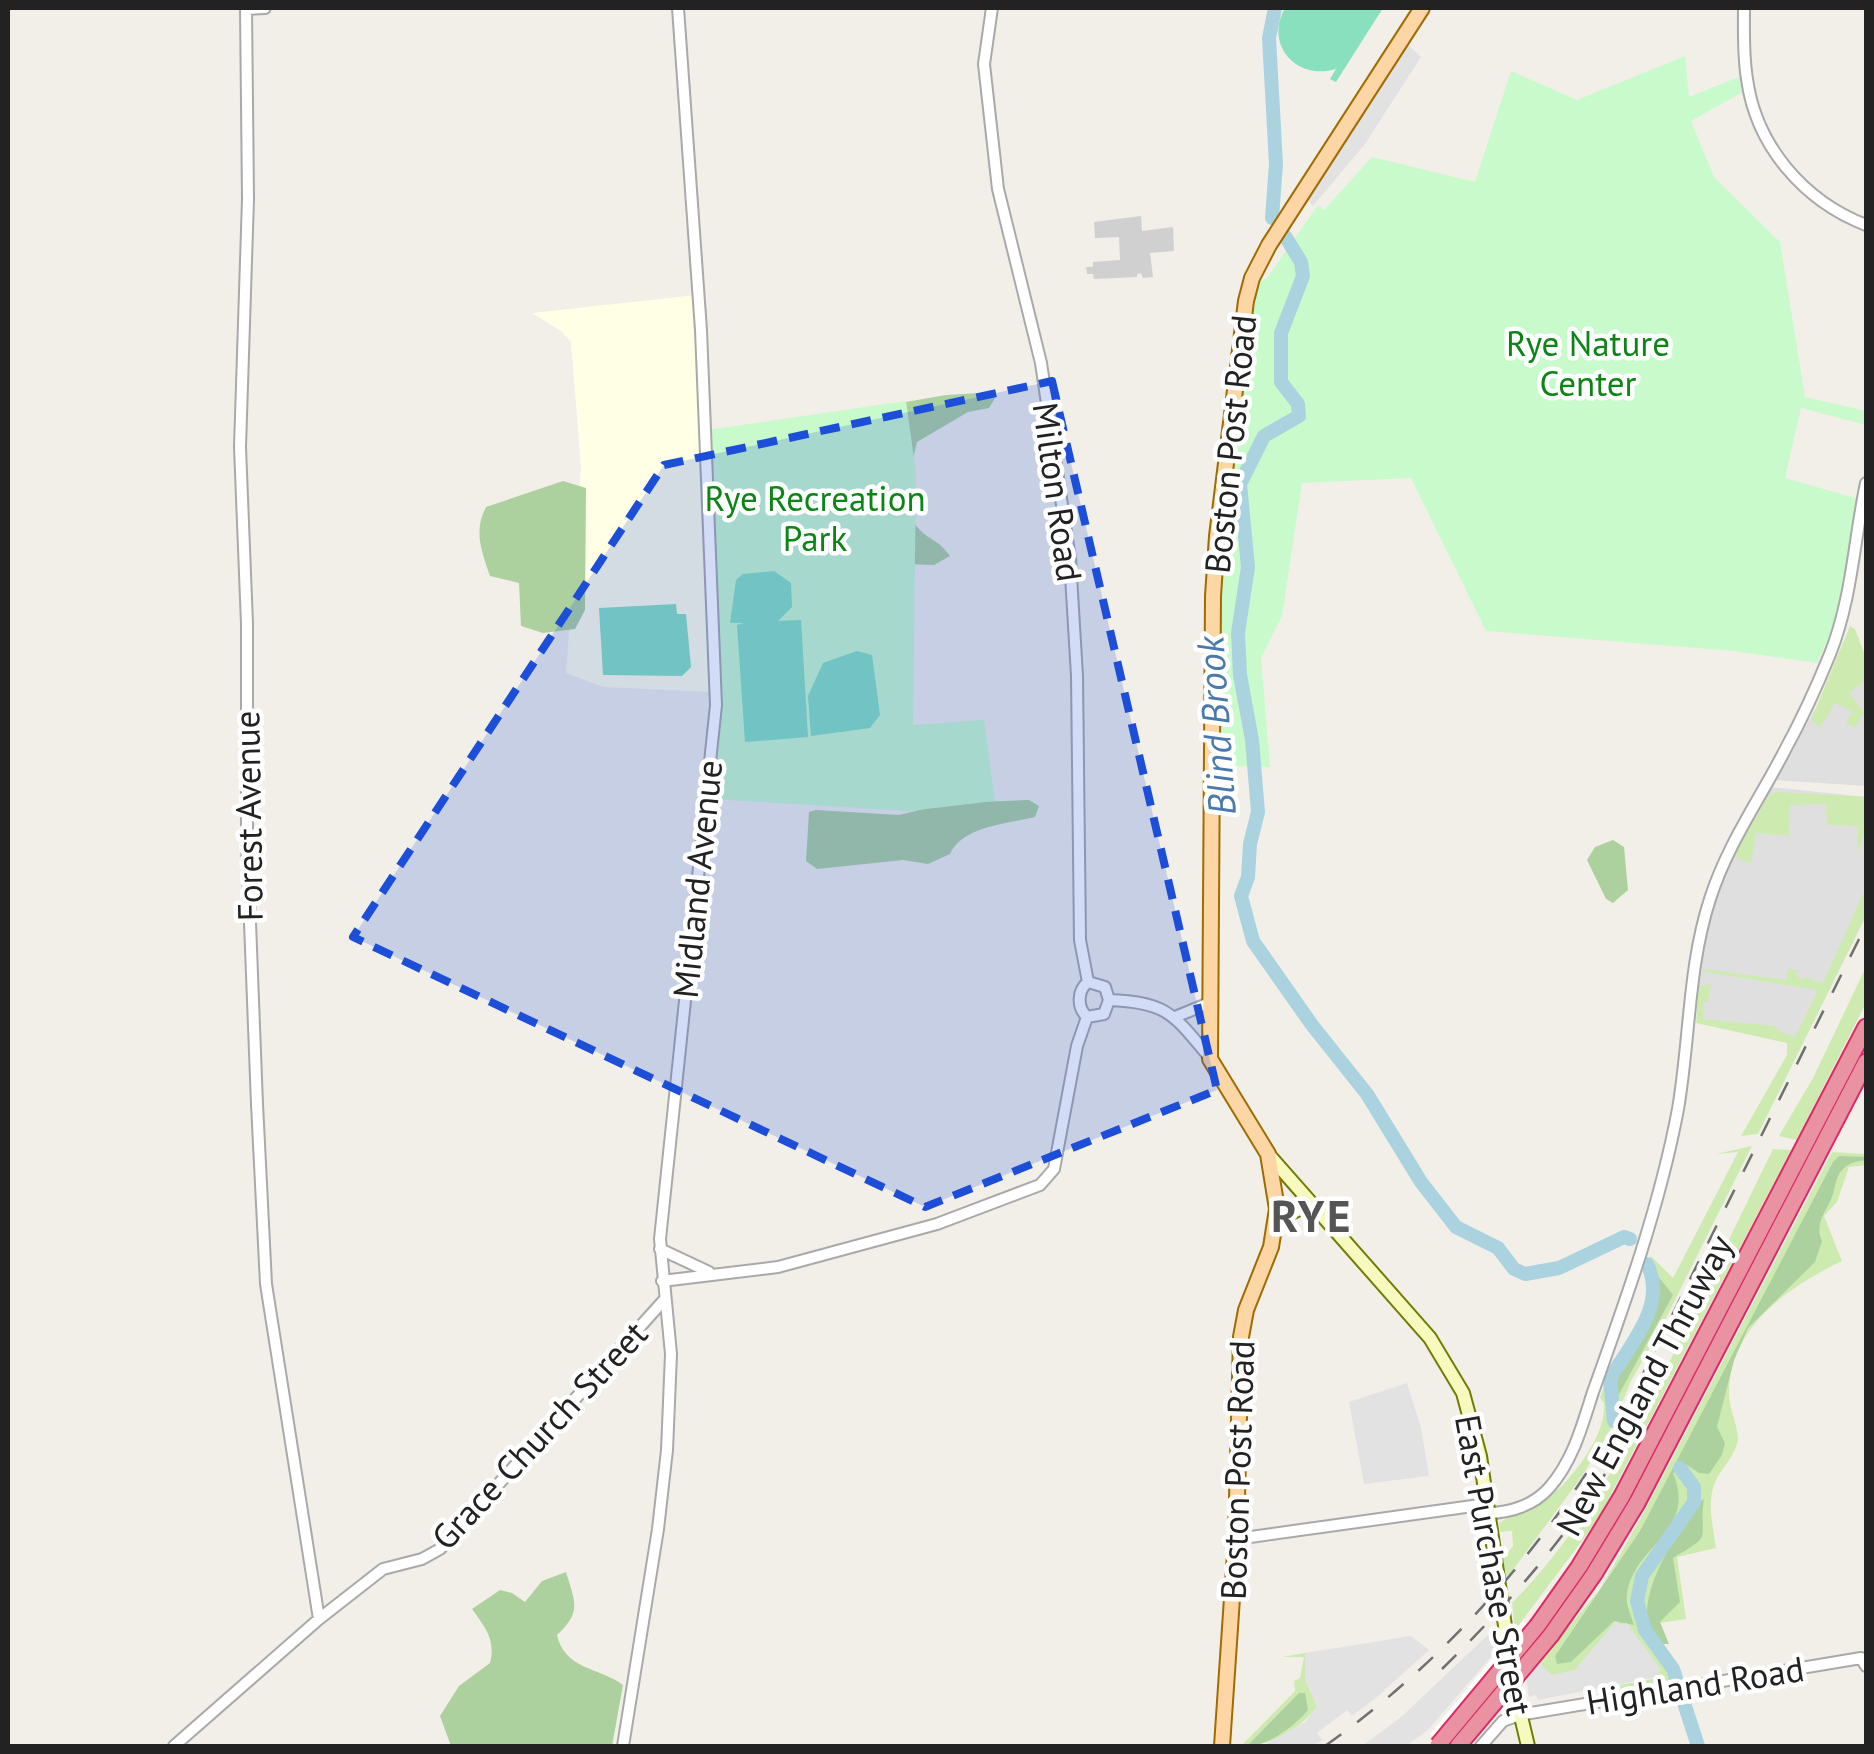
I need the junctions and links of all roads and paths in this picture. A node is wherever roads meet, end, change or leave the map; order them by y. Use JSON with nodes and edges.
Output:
{"nodes":[{"id":1,"x":246,"y":8,"type":"edge"},
{"id":2,"x":266,"y":8,"type":"edge"},
{"id":3,"x":678,"y":8,"type":"edge"},
{"id":4,"x":992,"y":8,"type":"edge"},
{"id":5,"x":1422,"y":8,"type":"edge"},
{"id":6,"x":1744,"y":8,"type":"edge"},
{"id":7,"x":1866,"y":225,"type":"edge"},
{"id":8,"x":1866,"y":483,"type":"edge"},
{"id":9,"x":1088,"y":982,"type":"junction"},
{"id":10,"x":1109,"y":1000,"type":"junction"},
{"id":11,"x":1209,"y":1002,"type":"junction"},
{"id":12,"x":1088,"y":1017,"type":"junction"},
{"id":13,"x":1175,"y":1017,"type":"junction"},
{"id":14,"x":1866,"y":1027,"type":"edge"},
{"id":15,"x":1210,"y":1059,"type":"junction"},
{"id":16,"x":1866,"y":1062,"type":"edge"},
{"id":17,"x":1268,"y":1154,"type":"junction"},
{"id":18,"x":1310,"y":1204,"type":"junction"},
{"id":19,"x":1276,"y":1220,"type":"junction"},
{"id":20,"x":660,"y":1250,"type":"junction"},
{"id":21,"x":710,"y":1273,"type":"junction"},
{"id":22,"x":662,"y":1281,"type":"junction"},
{"id":23,"x":664,"y":1298,"type":"junction"},
{"id":24,"x":1487,"y":1509,"type":"junction"},
{"id":25,"x":1236,"y":1538,"type":"junction"},
{"id":26,"x":319,"y":1620,"type":"junction"},
{"id":27,"x":1544,"y":1630,"type":"junction"},
{"id":28,"x":1866,"y":1666,"type":"edge"},
{"id":29,"x":1520,"y":1714,"type":"junction"},
{"id":30,"x":174,"y":1746,"type":"edge"},
{"id":31,"x":623,"y":1746,"type":"edge"},
{"id":32,"x":1222,"y":1746,"type":"edge"},
{"id":33,"x":1436,"y":1746,"type":"edge"},
{"id":34,"x":1458,"y":1746,"type":"edge"},
{"id":35,"x":1480,"y":1746,"type":"edge"},
{"id":36,"x":1528,"y":1746,"type":"edge"}],
"edges":[{"from":1,"to":2,"type":"street"},
{"from":1,"to":26,"type":"street","name":"Forest Avenue"},
{"from":3,"to":20,"type":"street","name":"Midland Avenue"},
{"from":4,"to":9,"type":"street","name":"Milton Road"},
{"from":5,"to":11,"type":"main road","name":"Boston Post Road"},
{"from":6,"to":7,"type":"street"},
{"from":8,"to":24,"type":"street"},
{"from":9,"to":10,"type":"street"},
{"from":9,"to":12,"type":"street"},
{"from":10,"to":12,"type":"street"},
{"from":10,"to":13,"type":"street"},
{"from":11,"to":13,"type":"street"},
{"from":11,"to":15,"type":"main road","name":"Boston Post Road"},
{"from":12,"to":21,"type":"street","name":"Grace Church Street"},
{"from":13,"to":15,"type":"street"},
{"from":14,"to":27,"type":"highway","name":"New England Thruway"},
{"from":15,"to":17,"type":"main road","name":"Boston Post Road"},
{"from":16,"to":27,"type":"highway","name":"New England Thruway"},
{"from":17,"to":18,"type":"main road","name":"East Purchase Street"},
{"from":17,"to":19,"type":"main road","name":"Boston Post Road"},
{"from":18,"to":19,"type":"main road"},
{"from":18,"to":24,"type":"main road","name":"East Purchase Street"},
{"from":19,"to":25,"type":"main road","name":"Boston Post Road"},
{"from":20,"to":21,"type":"street","name":"Grace Church Street"},
{"from":20,"to":22,"type":"street","name":"Midland Avenue"},
{"from":21,"to":22,"type":"street","name":"Grace Church Street"},
{"from":22,"to":23,"type":"street","name":"Midland Avenue"},
{"from":23,"to":26,"type":"street","name":"Grace Church Street"},
{"from":23,"to":31,"type":"street","name":"Midland Avenue"},
{"from":24,"to":25,"type":"street"},
{"from":24,"to":29,"type":"main road","name":"East Purchase Street"},
{"from":25,"to":32,"type":"main road","name":"Boston Post Road"},
{"from":26,"to":30,"type":"street","name":"Grace Church Street"},
{"from":27,"to":33,"type":"highway","name":"New England Thruway","bridge":true},
{"from":27,"to":34,"type":"highway","name":"New England Thruway","bridge":true},
{"from":28,"to":29,"type":"street","name":"Highland Road"},
{"from":29,"to":35,"type":"street"},
{"from":29,"to":36,"type":"main road","name":"East Purchase Street"}]}
